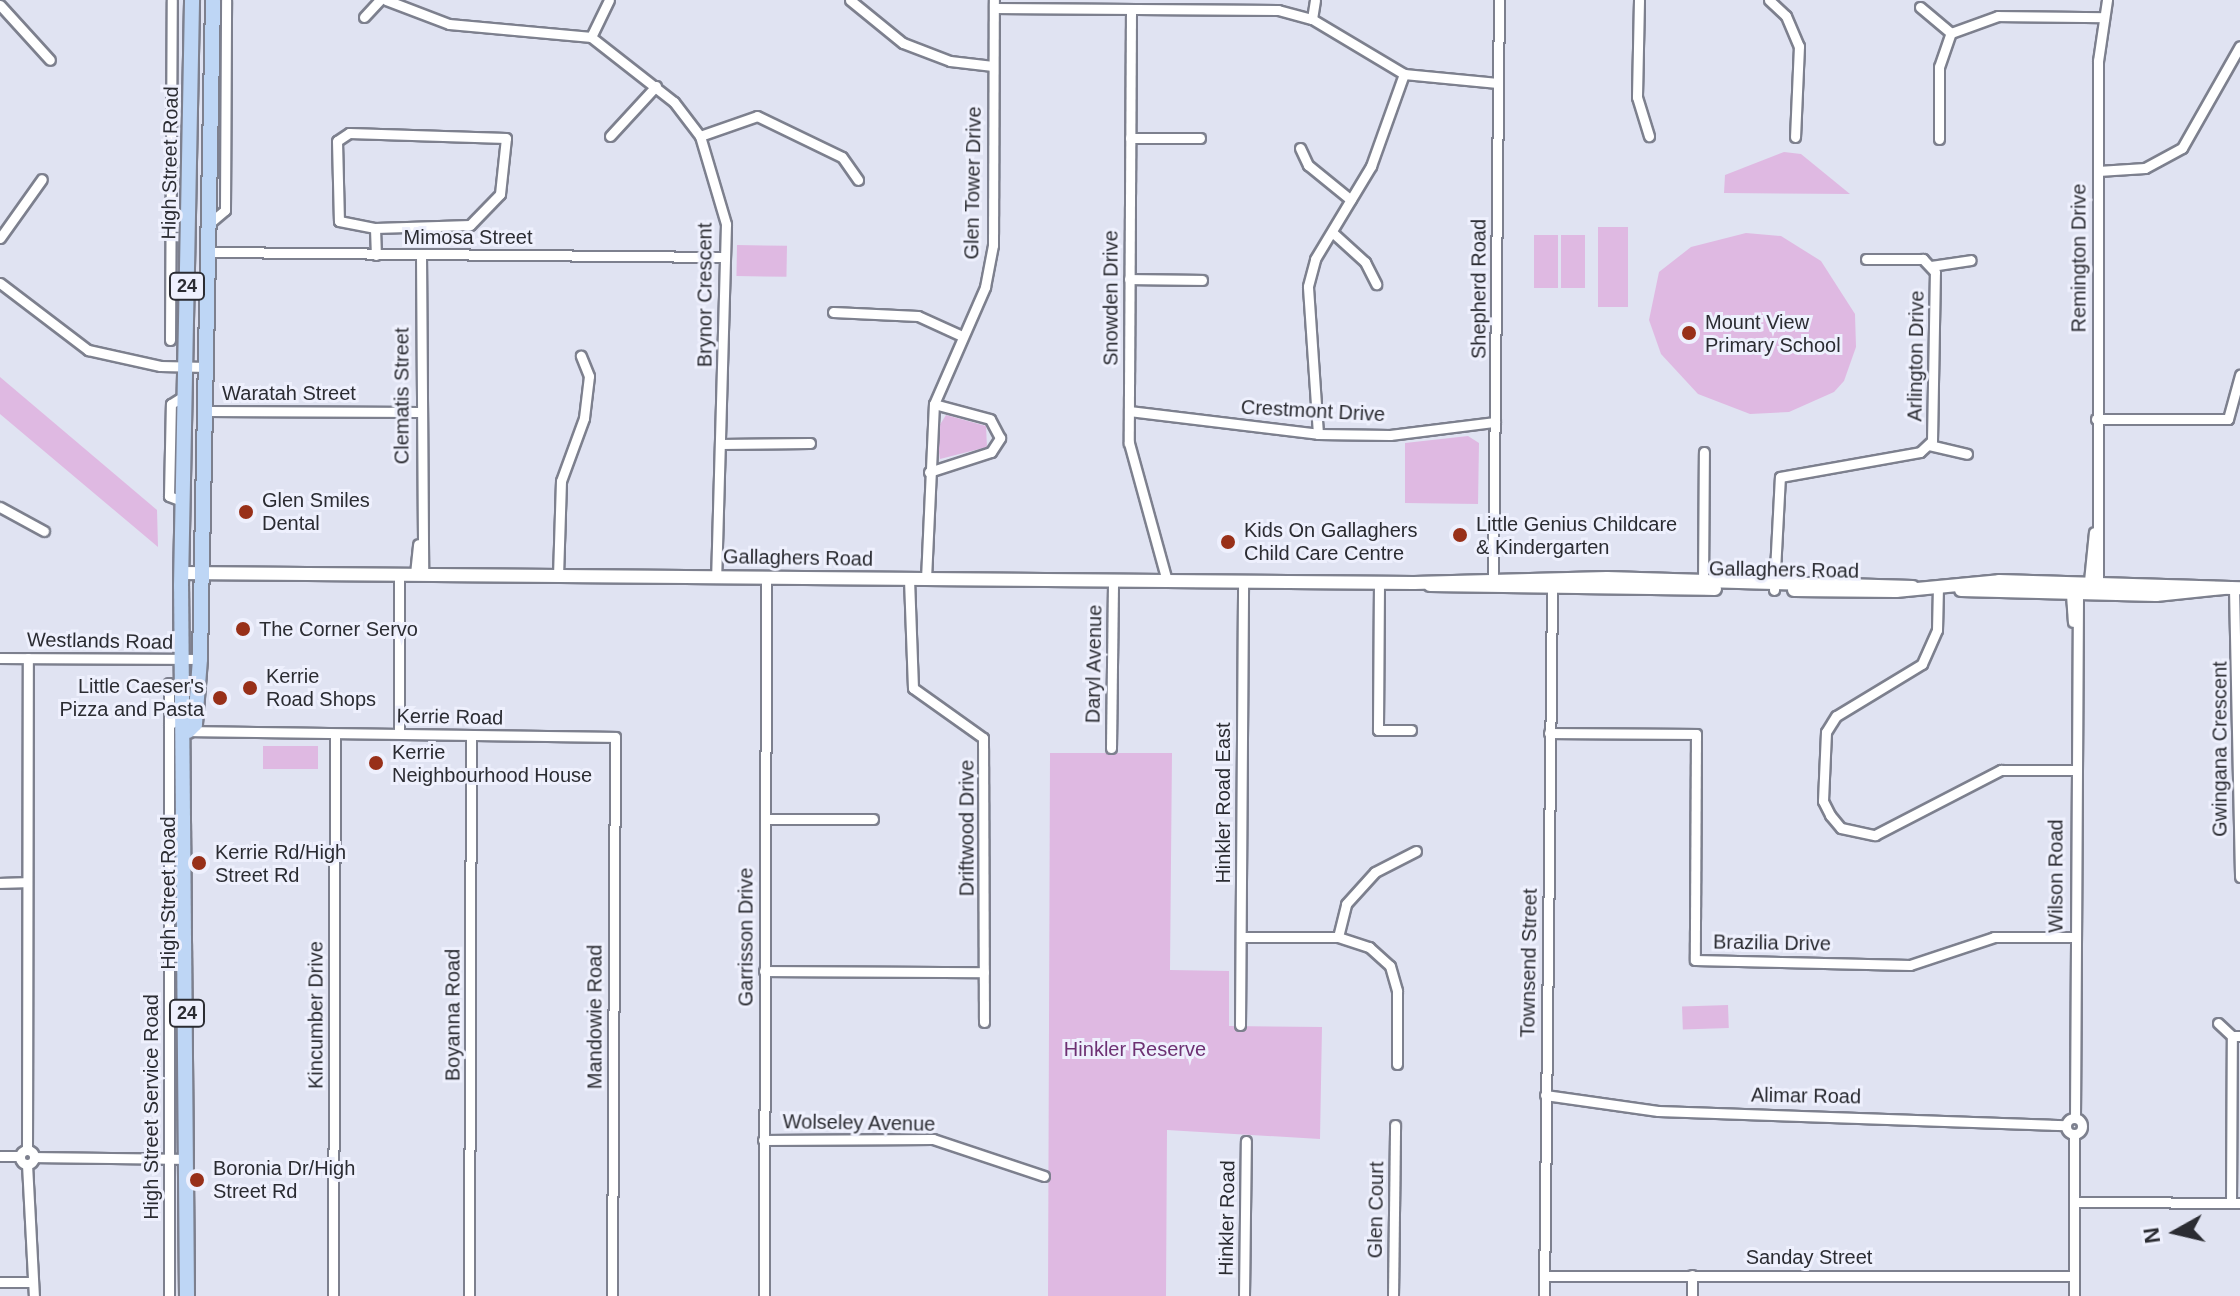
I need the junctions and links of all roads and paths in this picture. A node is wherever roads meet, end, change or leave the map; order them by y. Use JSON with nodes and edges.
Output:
{"nodes":[{"id":1,"x":172,"y":0,"type":"edge"},
{"id":2,"x":192,"y":0,"type":"edge"},
{"id":3,"x":213,"y":0,"type":"edge"},
{"id":4,"x":226,"y":0,"type":"edge"},
{"id":5,"x":383,"y":0,"type":"edge"},
{"id":6,"x":609,"y":0,"type":"edge"},
{"id":7,"x":850,"y":0,"type":"edge"},
{"id":8,"x":1315,"y":0,"type":"edge"},
{"id":9,"x":1499,"y":0,"type":"edge"},
{"id":10,"x":1639,"y":0,"type":"edge"},
{"id":11,"x":1769,"y":0,"type":"edge"},
{"id":12,"x":2107,"y":0,"type":"edge"},
{"id":13,"x":994,"y":4,"type":"edge"},
{"id":14,"x":0,"y":5,"type":"edge"},
{"id":15,"x":1186,"y":5,"type":"edge"},
{"id":16,"x":1920,"y":7,"type":"dead end"},
{"id":17,"x":1131,"y":10,"type":"junction"},
{"id":18,"x":364,"y":17,"type":"dead end"},
{"id":19,"x":2102,"y":17,"type":"junction"},
{"id":20,"x":1312,"y":19,"type":"junction"},
{"id":21,"x":1951,"y":33,"type":"junction"},
{"id":22,"x":591,"y":37,"type":"junction"},
{"id":23,"x":2240,"y":46,"type":"edge"},
{"id":24,"x":50,"y":60,"type":"dead end"},
{"id":25,"x":993,"y":66,"type":"junction"},
{"id":26,"x":1404,"y":74,"type":"junction"},
{"id":27,"x":1498,"y":83,"type":"junction"},
{"id":28,"x":656,"y":86,"type":"junction"},
{"id":29,"x":610,"y":136,"type":"dead end"},
{"id":30,"x":700,"y":136,"type":"junction"},
{"id":31,"x":1649,"y":136,"type":"dead end"},
{"id":32,"x":1795,"y":137,"type":"dead end"},
{"id":33,"x":1130,"y":138,"type":"junction"},
{"id":34,"x":1200,"y":138,"type":"dead end"},
{"id":35,"x":1939,"y":139,"type":"dead end"},
{"id":36,"x":1300,"y":148,"type":"dead end"},
{"id":37,"x":2098,"y":171,"type":"junction"},
{"id":38,"x":42,"y":179,"type":"dead end"},
{"id":39,"x":858,"y":180,"type":"dead end"},
{"id":40,"x":1351,"y":200,"type":"junction"},
{"id":41,"x":212,"y":221,"type":"junction"},
{"id":42,"x":375,"y":228,"type":"junction"},
{"id":43,"x":1332,"y":232,"type":"junction"},
{"id":44,"x":0,"y":238,"type":"edge"},
{"id":45,"x":212,"y":252,"type":"junction"},
{"id":46,"x":421,"y":254,"type":"junction"},
{"id":47,"x":376,"y":255,"type":"junction"},
{"id":48,"x":725,"y":257,"type":"junction"},
{"id":49,"x":1866,"y":259,"type":"dead end"},
{"id":50,"x":1971,"y":260,"type":"dead end"},
{"id":51,"x":1931,"y":266,"type":"junction"},
{"id":52,"x":1129,"y":279,"type":"junction"},
{"id":53,"x":1202,"y":280,"type":"dead end"},
{"id":54,"x":0,"y":283,"type":"edge"},
{"id":55,"x":1376,"y":284,"type":"dead end"},
{"id":56,"x":833,"y":312,"type":"dead end"},
{"id":57,"x":170,"y":322,"type":"junction"},
{"id":58,"x":211,"y":325,"type":"junction"},
{"id":59,"x":186,"y":327,"type":"junction"},
{"id":60,"x":962,"y":336,"type":"junction"},
{"id":61,"x":170,"y":340,"type":"dead end"},
{"id":62,"x":581,"y":356,"type":"dead end"},
{"id":63,"x":184,"y":367,"type":"junction"},
{"id":64,"x":210,"y":367,"type":"junction"},
{"id":65,"x":2240,"y":375,"type":"edge"},
{"id":66,"x":934,"y":404,"type":"junction"},
{"id":67,"x":207,"y":411,"type":"junction"},
{"id":68,"x":1129,"y":411,"type":"junction"},
{"id":69,"x":420,"y":412,"type":"junction"},
{"id":70,"x":2096,"y":419,"type":"junction"},
{"id":71,"x":1495,"y":422,"type":"junction"},
{"id":72,"x":1318,"y":434,"type":"junction"},
{"id":73,"x":810,"y":443,"type":"dead end"},
{"id":74,"x":720,"y":444,"type":"junction"},
{"id":75,"x":1929,"y":445,"type":"junction"},
{"id":76,"x":1704,"y":452,"type":"dead end"},
{"id":77,"x":1967,"y":454,"type":"dead end"},
{"id":78,"x":929,"y":472,"type":"junction"},
{"id":79,"x":0,"y":507,"type":"edge"},
{"id":80,"x":2096,"y":517,"type":"junction"},
{"id":81,"x":44,"y":531,"type":"dead end"},
{"id":82,"x":2100,"y":559,"type":"junction"},
{"id":83,"x":181,"y":573,"type":"junction"},
{"id":84,"x":202,"y":573,"type":"junction"},
{"id":85,"x":399,"y":574,"type":"junction"},
{"id":86,"x":419,"y":574,"type":"junction"},
{"id":87,"x":558,"y":576,"type":"junction"},
{"id":88,"x":716,"y":577,"type":"junction"},
{"id":89,"x":766,"y":577,"type":"junction"},
{"id":90,"x":909,"y":579,"type":"junction"},
{"id":91,"x":926,"y":579,"type":"junction"},
{"id":92,"x":1113,"y":580,"type":"junction"},
{"id":93,"x":1167,"y":581,"type":"junction"},
{"id":94,"x":1243,"y":581,"type":"junction"},
{"id":95,"x":2112,"y":582,"type":"junction"},
{"id":96,"x":1379,"y":583,"type":"junction"},
{"id":97,"x":1493,"y":584,"type":"junction"},
{"id":98,"x":1703,"y":585,"type":"junction"},
{"id":99,"x":1774,"y":586,"type":"junction"},
{"id":100,"x":1953,"y":586,"type":"junction"},
{"id":101,"x":2094,"y":586,"type":"junction"},
{"id":102,"x":2233,"y":588,"type":"edge"},
{"id":103,"x":1549,"y":590,"type":"junction"},
{"id":104,"x":2075,"y":590,"type":"junction"},
{"id":105,"x":2239,"y":616,"type":"edge"},
{"id":106,"x":0,"y":658,"type":"edge"},
{"id":107,"x":28,"y":658,"type":"junction"},
{"id":108,"x":200,"y":659,"type":"junction"},
{"id":109,"x":181,"y":660,"type":"junction"},
{"id":110,"x":169,"y":683,"type":"dead end"},
{"id":111,"x":183,"y":715,"type":"junction"},
{"id":112,"x":169,"y":725,"type":"junction"},
{"id":113,"x":1411,"y":730,"type":"dead end"},
{"id":114,"x":188,"y":731,"type":"junction"},
{"id":115,"x":399,"y":733,"type":"junction"},
{"id":116,"x":1549,"y":733,"type":"junction"},
{"id":117,"x":335,"y":734,"type":"junction"},
{"id":118,"x":471,"y":735,"type":"junction"},
{"id":119,"x":615,"y":737,"type":"joint"},
{"id":120,"x":1111,"y":748,"type":"dead end"},
{"id":121,"x":2239,"y":749,"type":"edge"},
{"id":122,"x":2074,"y":770,"type":"junction"},
{"id":123,"x":765,"y":819,"type":"junction"},
{"id":124,"x":873,"y":819,"type":"dead end"},
{"id":125,"x":1416,"y":851,"type":"dead end"},
{"id":126,"x":2240,"y":877,"type":"edge"},
{"id":127,"x":27,"y":882,"type":"junction"},
{"id":128,"x":0,"y":883,"type":"edge"},
{"id":129,"x":1241,"y":937,"type":"junction"},
{"id":130,"x":1338,"y":937,"type":"junction"},
{"id":131,"x":2074,"y":937,"type":"junction"},
{"id":132,"x":764,"y":971,"type":"junction"},
{"id":133,"x":984,"y":972,"type":"junction"},
{"id":134,"x":984,"y":1022,"type":"dead end"},
{"id":135,"x":2218,"y":1023,"type":"dead end"},
{"id":136,"x":1240,"y":1025,"type":"dead end"},
{"id":137,"x":2236,"y":1036,"type":"edge"},
{"id":138,"x":1397,"y":1064,"type":"dead end"},
{"id":139,"x":1545,"y":1095,"type":"junction"},
{"id":140,"x":2070,"y":1121,"type":"junction"},
{"id":141,"x":1395,"y":1125,"type":"dead end"},
{"id":142,"x":763,"y":1140,"type":"junction"},
{"id":143,"x":1246,"y":1141,"type":"dead end"},
{"id":144,"x":0,"y":1156,"type":"edge"},
{"id":145,"x":27,"y":1156,"type":"junction"},
{"id":146,"x":169,"y":1158,"type":"junction"},
{"id":147,"x":187,"y":1159,"type":"junction"},
{"id":148,"x":1044,"y":1176,"type":"dead end"},
{"id":149,"x":2074,"y":1202,"type":"junction"},
{"id":150,"x":2236,"y":1203,"type":"edge"},
{"id":151,"x":1692,"y":1275,"type":"junction"},
{"id":152,"x":1545,"y":1276,"type":"junction"},
{"id":153,"x":2074,"y":1276,"type":"junction"},
{"id":154,"x":0,"y":1282,"type":"edge"},
{"id":155,"x":33,"y":1282,"type":"junction"},
{"id":156,"x":34,"y":1296,"type":"edge"},
{"id":157,"x":169,"y":1296,"type":"edge"},
{"id":158,"x":187,"y":1296,"type":"edge"},
{"id":159,"x":333,"y":1296,"type":"edge"},
{"id":160,"x":469,"y":1296,"type":"edge"},
{"id":161,"x":612,"y":1296,"type":"edge"},
{"id":162,"x":764,"y":1296,"type":"edge"},
{"id":163,"x":1244,"y":1296,"type":"edge"},
{"id":164,"x":1393,"y":1296,"type":"edge"},
{"id":165,"x":1544,"y":1296,"type":"edge"},
{"id":166,"x":1692,"y":1296,"type":"edge"},
{"id":167,"x":2074,"y":1296,"type":"edge"}],
"edges":[{"from":1,"to":57,"type":"street","name":"High Street Road"},
{"from":2,"to":59,"type":"main road","name":"High Street Road","number":"24"},
{"from":3,"to":41,"type":"main road","name":"High Street Road","number":"24"},
{"from":4,"to":41,"type":"street","name":"High Street Road"},
{"from":5,"to":18,"type":"street"},
{"from":5,"to":22,"type":"street"},
{"from":6,"to":22,"type":"street"},
{"from":7,"to":25,"type":"street"},
{"from":8,"to":20,"type":"street"},
{"from":9,"to":27,"type":"street","name":"Shepherd Road"},
{"from":10,"to":31,"type":"street"},
{"from":11,"to":32,"type":"street"},
{"from":12,"to":19,"type":"street","name":"Remington Drive"},
{"from":13,"to":17,"type":"street"},
{"from":13,"to":25,"type":"street","name":"Glen Tower Drive"},
{"from":14,"to":24,"type":"street"},
{"from":15,"to":17,"type":"street"},
{"from":15,"to":20,"type":"street"},
{"from":16,"to":21,"type":"street"},
{"from":17,"to":33,"type":"street","name":"Snowden Drive"},
{"from":19,"to":21,"type":"street"},
{"from":19,"to":37,"type":"street","name":"Remington Drive"},
{"from":20,"to":26,"type":"street"},
{"from":21,"to":35,"type":"street"},
{"from":22,"to":28,"type":"street","name":"Brynor Crescent"},
{"from":23,"to":37,"type":"street"},
{"from":25,"to":60,"type":"street","name":"Glen Tower Drive"},
{"from":26,"to":27,"type":"street"},
{"from":26,"to":40,"type":"street"},
{"from":27,"to":71,"type":"street","name":"Shepherd Road"},
{"from":28,"to":29,"type":"street"},
{"from":28,"to":30,"type":"street","name":"Brynor Crescent"},
{"from":30,"to":39,"type":"street"},
{"from":30,"to":48,"type":"street","name":"Brynor Crescent"},
{"from":33,"to":34,"type":"street"},
{"from":33,"to":52,"type":"street","name":"Snowden Drive"},
{"from":36,"to":40,"type":"street"},
{"from":37,"to":70,"type":"street","name":"Remington Drive"},
{"from":38,"to":44,"type":"street"},
{"from":40,"to":43,"type":"street"},
{"from":41,"to":45,"type":"main road","name":"High Street Road","number":"24"},
{"from":42,"to":42,"type":"street"},
{"from":42,"to":47,"type":"street"},
{"from":43,"to":55,"type":"street"},
{"from":43,"to":72,"type":"street"},
{"from":45,"to":47,"type":"street","name":"Mimosa Street"},
{"from":45,"to":58,"type":"main road","name":"High Street Road","number":"24"},
{"from":46,"to":47,"type":"street","name":"Mimosa Street"},
{"from":46,"to":48,"type":"street","name":"Mimosa Street"},
{"from":46,"to":69,"type":"street","name":"Clematis Street"},
{"from":48,"to":74,"type":"street","name":"Brynor Crescent"},
{"from":49,"to":51,"type":"street","name":"Arlington Drive"},
{"from":50,"to":51,"type":"street","name":"Arlington Drive"},
{"from":51,"to":75,"type":"street","name":"Arlington Drive"},
{"from":52,"to":53,"type":"street"},
{"from":52,"to":68,"type":"street","name":"Snowden Drive"},
{"from":54,"to":63,"type":"street"},
{"from":56,"to":60,"type":"street"},
{"from":57,"to":59,"type":"street"},
{"from":57,"to":61,"type":"street","name":"High Street Road"},
{"from":58,"to":59,"type":"main road"},
{"from":58,"to":64,"type":"main road","name":"High Street Road","number":"24"},
{"from":59,"to":63,"type":"main road","name":"High Street Road","number":"24"},
{"from":60,"to":66,"type":"street","name":"Glen Tower Drive"},
{"from":62,"to":87,"type":"street"},
{"from":63,"to":64,"type":"street"},
{"from":63,"to":83,"type":"main road","name":"High Street Road","number":"24"},
{"from":64,"to":67,"type":"main road","name":"High Street Road","number":"24"},
{"from":65,"to":70,"type":"street"},
{"from":66,"to":78,"type":"street","name":"Glen Tower Drive"},
{"from":66,"to":78,"type":"street"},
{"from":67,"to":69,"type":"street","name":"Waratah Street"},
{"from":67,"to":84,"type":"main road","name":"High Street Road","number":"24"},
{"from":68,"to":72,"type":"street","name":"Crestmont Drive"},
{"from":68,"to":93,"type":"street","name":"Snowden Drive"},
{"from":69,"to":86,"type":"street","name":"Clematis Street"},
{"from":70,"to":80,"type":"street","name":"Remington Drive"},
{"from":71,"to":72,"type":"street","name":"Crestmont Drive"},
{"from":71,"to":97,"type":"street","name":"Shepherd Road"},
{"from":73,"to":74,"type":"street"},
{"from":74,"to":88,"type":"street","name":"Brynor Crescent"},
{"from":75,"to":77,"type":"street","name":"Arlington Drive"},
{"from":75,"to":99,"type":"street","name":"Arlington Drive"},
{"from":76,"to":98,"type":"street"},
{"from":78,"to":91,"type":"street","name":"Glen Tower Drive"},
{"from":79,"to":81,"type":"street"},
{"from":80,"to":82,"type":"street","name":"Remington Drive"},
{"from":80,"to":101,"type":"street","name":"Remington Drive"},
{"from":82,"to":95,"type":"street"},
{"from":82,"to":101,"type":"street","name":"Remington Drive"},
{"from":83,"to":84,"type":"street","name":"Gallaghers Road"},
{"from":83,"to":109,"type":"main road","name":"High Street Road","number":"24"},
{"from":84,"to":85,"type":"street","name":"Gallaghers Road"},
{"from":84,"to":108,"type":"main road","name":"High Street Road","number":"24"},
{"from":85,"to":86,"type":"street","name":"Gallaghers Road"},
{"from":85,"to":115,"type":"street"},
{"from":86,"to":87,"type":"street","name":"Gallaghers Road"},
{"from":87,"to":88,"type":"street","name":"Gallaghers Road"},
{"from":88,"to":89,"type":"street","name":"Gallaghers Road"},
{"from":89,"to":90,"type":"street","name":"Gallaghers Road"},
{"from":89,"to":123,"type":"street","name":"Garrisson Drive"},
{"from":90,"to":91,"type":"street","name":"Gallaghers Road"},
{"from":90,"to":133,"type":"street","name":"Driftwood Drive"},
{"from":91,"to":92,"type":"street","name":"Gallaghers Road"},
{"from":92,"to":93,"type":"street","name":"Gallaghers Road"},
{"from":92,"to":120,"type":"street","name":"Daryl Avenue"},
{"from":93,"to":94,"type":"street","name":"Gallaghers Road"},
{"from":94,"to":96,"type":"street","name":"Gallaghers Road"},
{"from":94,"to":129,"type":"street","name":"Hinkler Road East"},
{"from":95,"to":101,"type":"street","name":"Gallaghers Road"},
{"from":95,"to":102,"type":"street","name":"Gallaghers Road"},
{"from":96,"to":97,"type":"street","name":"Gallaghers Road"},
{"from":96,"to":113,"type":"street"},
{"from":97,"to":98,"type":"street","name":"Gallaghers Road"},
{"from":97,"to":103,"type":"street","name":"Gallaghers Road"},
{"from":98,"to":99,"type":"street","name":"Gallaghers Road"},
{"from":98,"to":103,"type":"street","name":"Gallaghers Road"},
{"from":99,"to":100,"type":"street","name":"Gallaghers Road"},
{"from":100,"to":104,"type":"street","name":"Gallaghers Road"},
{"from":100,"to":122,"type":"street"},
{"from":101,"to":102,"type":"street","name":"Gallaghers Road"},
{"from":101,"to":104,"type":"street","name":"Gallaghers Road"},
{"from":102,"to":105,"type":"street","name":"Gwingana Crescent"},
{"from":103,"to":116,"type":"street","name":"Townsend Street"},
{"from":104,"to":122,"type":"street","name":"Wilson Road"},
{"from":105,"to":121,"type":"street","name":"Gwingana Crescent"},
{"from":106,"to":107,"type":"street","name":"Westlands Road"},
{"from":107,"to":109,"type":"street","name":"Westlands Road"},
{"from":107,"to":127,"type":"street"},
{"from":108,"to":109,"type":"street","name":"Westlands Road"},
{"from":108,"to":114,"type":"main road","name":"High Street Road","number":"24"},
{"from":109,"to":111,"type":"main road","name":"High Street Road","number":"24"},
{"from":110,"to":112,"type":"street","name":"High Street Service Road"},
{"from":111,"to":112,"type":"street"},
{"from":111,"to":114,"type":"main road","name":"High Street Road","number":"24"},
{"from":112,"to":146,"type":"street","name":"High Street Service Road"},
{"from":114,"to":117,"type":"street","name":"Kerrie Road"},
{"from":114,"to":147,"type":"main road","name":"High Street Road","number":"24"},
{"from":115,"to":117,"type":"street","name":"Kerrie Road"},
{"from":115,"to":118,"type":"street","name":"Kerrie Road"},
{"from":116,"to":131,"type":"street","name":"Brazilia Drive"},
{"from":116,"to":139,"type":"street","name":"Townsend Street"},
{"from":117,"to":159,"type":"street","name":"Kincumber Drive"},
{"from":118,"to":119,"type":"street","name":"Kerrie Road"},
{"from":118,"to":160,"type":"street","name":"Boyanna Road"},
{"from":119,"to":161,"type":"street","name":"Mandowie Road"},
{"from":121,"to":126,"type":"street","name":"Gwingana Crescent"},
{"from":122,"to":131,"type":"street","name":"Wilson Road"},
{"from":123,"to":124,"type":"street"},
{"from":123,"to":132,"type":"street","name":"Garrisson Drive"},
{"from":125,"to":130,"type":"street"},
{"from":127,"to":128,"type":"street"},
{"from":127,"to":145,"type":"street"},
{"from":129,"to":130,"type":"street"},
{"from":129,"to":136,"type":"street","name":"Hinkler Road East"},
{"from":130,"to":138,"type":"street"},
{"from":131,"to":140,"type":"street","name":"Wilson Road"},
{"from":132,"to":133,"type":"street"},
{"from":132,"to":142,"type":"street","name":"Garrisson Drive"},
{"from":133,"to":134,"type":"street","name":"Driftwood Drive"},
{"from":135,"to":137,"type":"street"},
{"from":137,"to":150,"type":"street"},
{"from":139,"to":140,"type":"street","name":"Alimar Road"},
{"from":139,"to":152,"type":"street","name":"Townsend Street"},
{"from":140,"to":149,"type":"street"},
{"from":141,"to":164,"type":"street","name":"Glen Court"},
{"from":142,"to":148,"type":"street","name":"Wolseley Avenue"},
{"from":142,"to":162,"type":"street","name":"Garrisson Drive"},
{"from":143,"to":163,"type":"street","name":"Hinkler Road"},
{"from":144,"to":145,"type":"street"},
{"from":145,"to":146,"type":"street"},
{"from":145,"to":155,"type":"street"},
{"from":146,"to":147,"type":"street"},
{"from":146,"to":157,"type":"street","name":"High Street Service Road"},
{"from":147,"to":158,"type":"main road","name":"High Street Road","number":"24"},
{"from":149,"to":150,"type":"street"},
{"from":149,"to":153,"type":"street"},
{"from":151,"to":152,"type":"street","name":"Sanday Street"},
{"from":151,"to":153,"type":"street","name":"Sanday Street"},
{"from":151,"to":166,"type":"street"},
{"from":152,"to":165,"type":"street","name":"Townsend Street"},
{"from":153,"to":167,"type":"street"},
{"from":154,"to":155,"type":"street"},
{"from":155,"to":156,"type":"street"}]}
